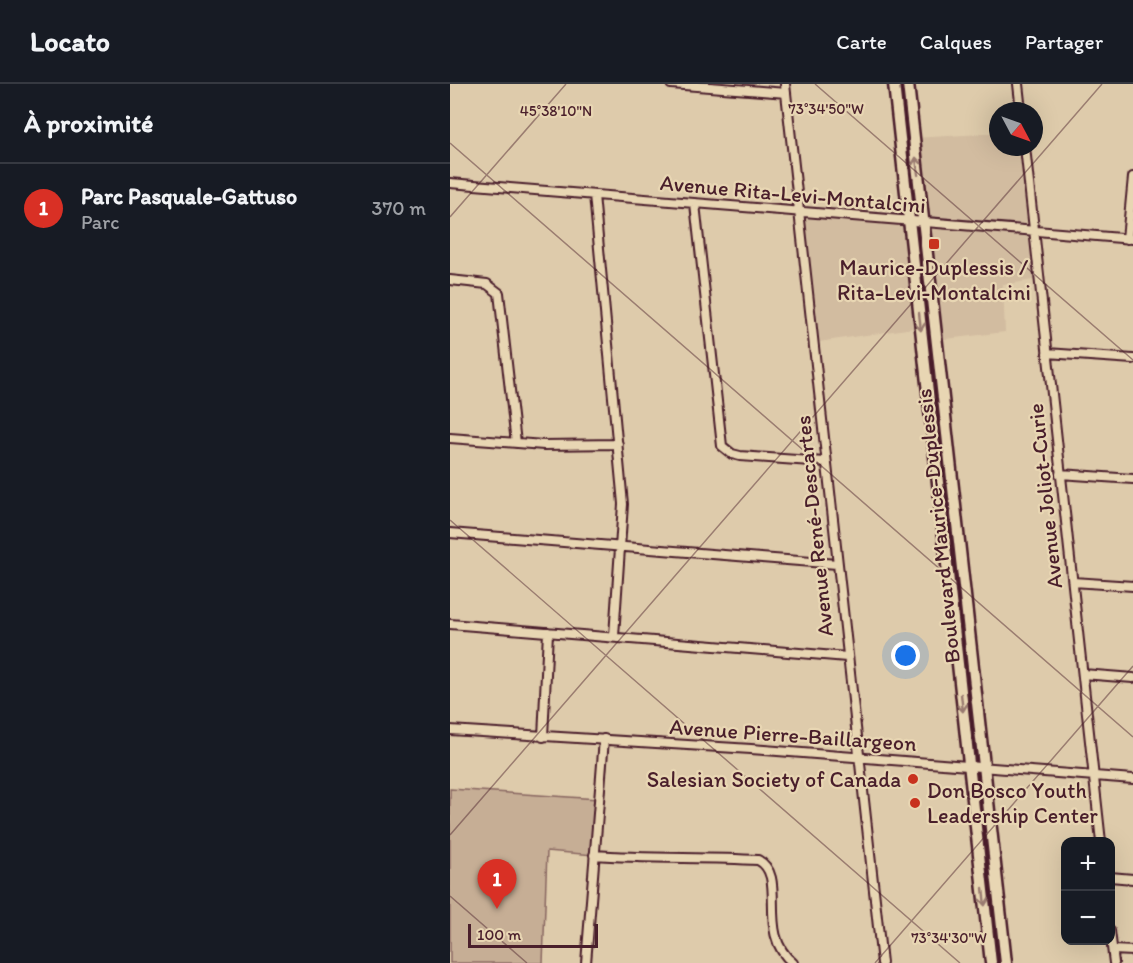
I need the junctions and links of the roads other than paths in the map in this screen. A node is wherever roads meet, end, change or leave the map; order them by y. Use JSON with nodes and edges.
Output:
{"nodes":[{"id":1,"x":671,"y":84,"type":"edge"},
{"id":2,"x":785,"y":84,"type":"edge"},
{"id":3,"x":894,"y":84,"type":"edge"},
{"id":4,"x":908,"y":84,"type":"edge"},
{"id":5,"x":1017,"y":84,"type":"edge"},
{"id":6,"x":786,"y":93,"type":"junction"},
{"id":7,"x":1020,"y":102,"type":"edge"},
{"id":8,"x":1026,"y":156,"type":"edge"},
{"id":9,"x":1133,"y":177,"type":"edge"},
{"id":10,"x":450,"y":183,"type":"edge"},
{"id":11,"x":594,"y":195,"type":"junction"},
{"id":12,"x":695,"y":204,"type":"junction"},
{"id":13,"x":798,"y":212,"type":"junction"},
{"id":14,"x":909,"y":222,"type":"junction"},
{"id":15,"x":924,"y":224,"type":"junction"},
{"id":16,"x":1034,"y":232,"type":"junction"},
{"id":17,"x":1130,"y":239,"type":"edge"},
{"id":18,"x":450,"y":280,"type":"edge"},
{"id":19,"x":1047,"y":353,"type":"junction"},
{"id":20,"x":1133,"y":359,"type":"edge"},
{"id":21,"x":450,"y":438,"type":"edge"},
{"id":22,"x":516,"y":443,"type":"junction"},
{"id":23,"x":618,"y":444,"type":"junction"},
{"id":24,"x":825,"y":462,"type":"junction"},
{"id":25,"x":1060,"y":474,"type":"junction"},
{"id":26,"x":1133,"y":479,"type":"edge"},
{"id":27,"x":450,"y":532,"type":"edge"},
{"id":28,"x":619,"y":546,"type":"junction"},
{"id":29,"x":837,"y":564,"type":"junction"},
{"id":30,"x":1073,"y":582,"type":"junction"},
{"id":31,"x":1133,"y":586,"type":"edge"},
{"id":32,"x":450,"y":624,"type":"edge"},
{"id":33,"x":548,"y":632,"type":"junction"},
{"id":34,"x":614,"y":636,"type":"junction"},
{"id":35,"x":847,"y":657,"type":"junction"},
{"id":36,"x":1083,"y":674,"type":"junction"},
{"id":37,"x":1133,"y":678,"type":"edge"},
{"id":38,"x":450,"y":730,"type":"edge"},
{"id":39,"x":543,"y":737,"type":"junction"},
{"id":40,"x":604,"y":739,"type":"junction"},
{"id":41,"x":859,"y":758,"type":"junction"},
{"id":42,"x":969,"y":767,"type":"junction"},
{"id":43,"x":984,"y":768,"type":"junction"},
{"id":44,"x":1094,"y":777,"type":"junction"},
{"id":45,"x":1133,"y":779,"type":"edge"},
{"id":46,"x":1100,"y":837,"type":"edge"},
{"id":47,"x":594,"y":855,"type":"junction"},
{"id":48,"x":1115,"y":877,"type":"edge"},
{"id":49,"x":1133,"y":879,"type":"edge"},
{"id":50,"x":1112,"y":945,"type":"edge"},
{"id":51,"x":1113,"y":950,"type":"junction"},
{"id":52,"x":1133,"y":951,"type":"edge"},
{"id":53,"x":586,"y":963,"type":"edge"},
{"id":54,"x":793,"y":963,"type":"edge"},
{"id":55,"x":882,"y":963,"type":"edge"},
{"id":56,"x":991,"y":963,"type":"edge"},
{"id":57,"x":1006,"y":963,"type":"edge"},
{"id":58,"x":1114,"y":963,"type":"edge"}],
"edges":[{"from":1,"to":6,"type":"street"},
{"from":2,"to":6,"type":"street","name":"Avenue René-Descartes"},
{"from":3,"to":14,"type":"street","name":"Boulevard Maurice-Duplessis"},
{"from":15,"to":4,"type":"street","name":"Boulevard Maurice-Duplessis","one_way":true},
{"from":5,"to":7,"type":"street"},
{"from":6,"to":13,"type":"street","name":"Avenue René-Descartes"},
{"from":8,"to":16,"type":"street","name":"Avenue Joliot-Curie"},
{"from":9,"to":17,"type":"street"},
{"from":10,"to":11,"type":"street","name":"Avenue Rita-Levi-Montalcini"},
{"from":11,"to":12,"type":"street","name":"Avenue Rita-Levi-Montalcini"},
{"from":11,"to":23,"type":"street"},
{"from":12,"to":13,"type":"street","name":"Avenue Rita-Levi-Montalcini"},
{"from":12,"to":24,"type":"street"},
{"from":13,"to":14,"type":"street","name":"Avenue Rita-Levi-Montalcini"},
{"from":13,"to":24,"type":"street","name":"Avenue René-Descartes"},
{"from":14,"to":15,"type":"street","name":"Avenue Rita-Levi-Montalcini"},
{"from":14,"to":42,"type":"street","name":"Boulevard Maurice-Duplessis","one_way":true},
{"from":15,"to":16,"type":"street","name":"Avenue Rita-Levi-Montalcini"},
{"from":15,"to":43,"type":"street","name":"Boulevard Maurice-Duplessis"},
{"from":16,"to":17,"type":"street","name":"Avenue Rita-Levi-Montalcini"},
{"from":16,"to":19,"type":"street","name":"Avenue Joliot-Curie"},
{"from":18,"to":22,"type":"street"},
{"from":19,"to":20,"type":"street"},
{"from":19,"to":25,"type":"street","name":"Avenue Joliot-Curie"},
{"from":21,"to":22,"type":"street"},
{"from":22,"to":23,"type":"street"},
{"from":23,"to":28,"type":"street"},
{"from":24,"to":29,"type":"street","name":"Avenue René-Descartes"},
{"from":25,"to":26,"type":"street"},
{"from":25,"to":30,"type":"street","name":"Avenue Joliot-Curie"},
{"from":27,"to":28,"type":"street"},
{"from":28,"to":29,"type":"street"},
{"from":28,"to":34,"type":"street"},
{"from":29,"to":35,"type":"street","name":"Avenue René-Descartes"},
{"from":30,"to":31,"type":"street"},
{"from":30,"to":36,"type":"street","name":"Avenue Joliot-Curie"},
{"from":32,"to":33,"type":"street"},
{"from":33,"to":34,"type":"street"},
{"from":33,"to":39,"type":"street"},
{"from":34,"to":35,"type":"street"},
{"from":35,"to":41,"type":"street","name":"Avenue René-Descartes"},
{"from":36,"to":37,"type":"street"},
{"from":36,"to":44,"type":"street","name":"Avenue Joliot-Curie"},
{"from":38,"to":39,"type":"street","name":"Avenue Pierre-Baillargeon"},
{"from":39,"to":40,"type":"street","name":"Avenue Pierre-Baillargeon"},
{"from":40,"to":41,"type":"street","name":"Avenue Pierre-Baillargeon"},
{"from":40,"to":47,"type":"street"},
{"from":41,"to":42,"type":"street","name":"Avenue Pierre-Baillargeon"},
{"from":41,"to":55,"type":"street","name":"Avenue René-Descartes"},
{"from":42,"to":43,"type":"street","name":"Avenue Pierre-Baillargeon"},
{"from":42,"to":56,"type":"street","name":"Boulevard Maurice-Duplessis","one_way":true},
{"from":43,"to":44,"type":"street","name":"Avenue Pierre-Baillargeon"},
{"from":43,"to":57,"type":"street","name":"Boulevard Maurice-Duplessis"},
{"from":44,"to":45,"type":"street","name":"Avenue Pierre-Baillargeon"},
{"from":44,"to":46,"type":"street","name":"Avenue Joliot-Curie"},
{"from":47,"to":53,"type":"street"},
{"from":47,"to":54,"type":"street"},
{"from":48,"to":49,"type":"street"},
{"from":50,"to":51,"type":"street"},
{"from":51,"to":52,"type":"street"},
{"from":51,"to":58,"type":"street"}]}
